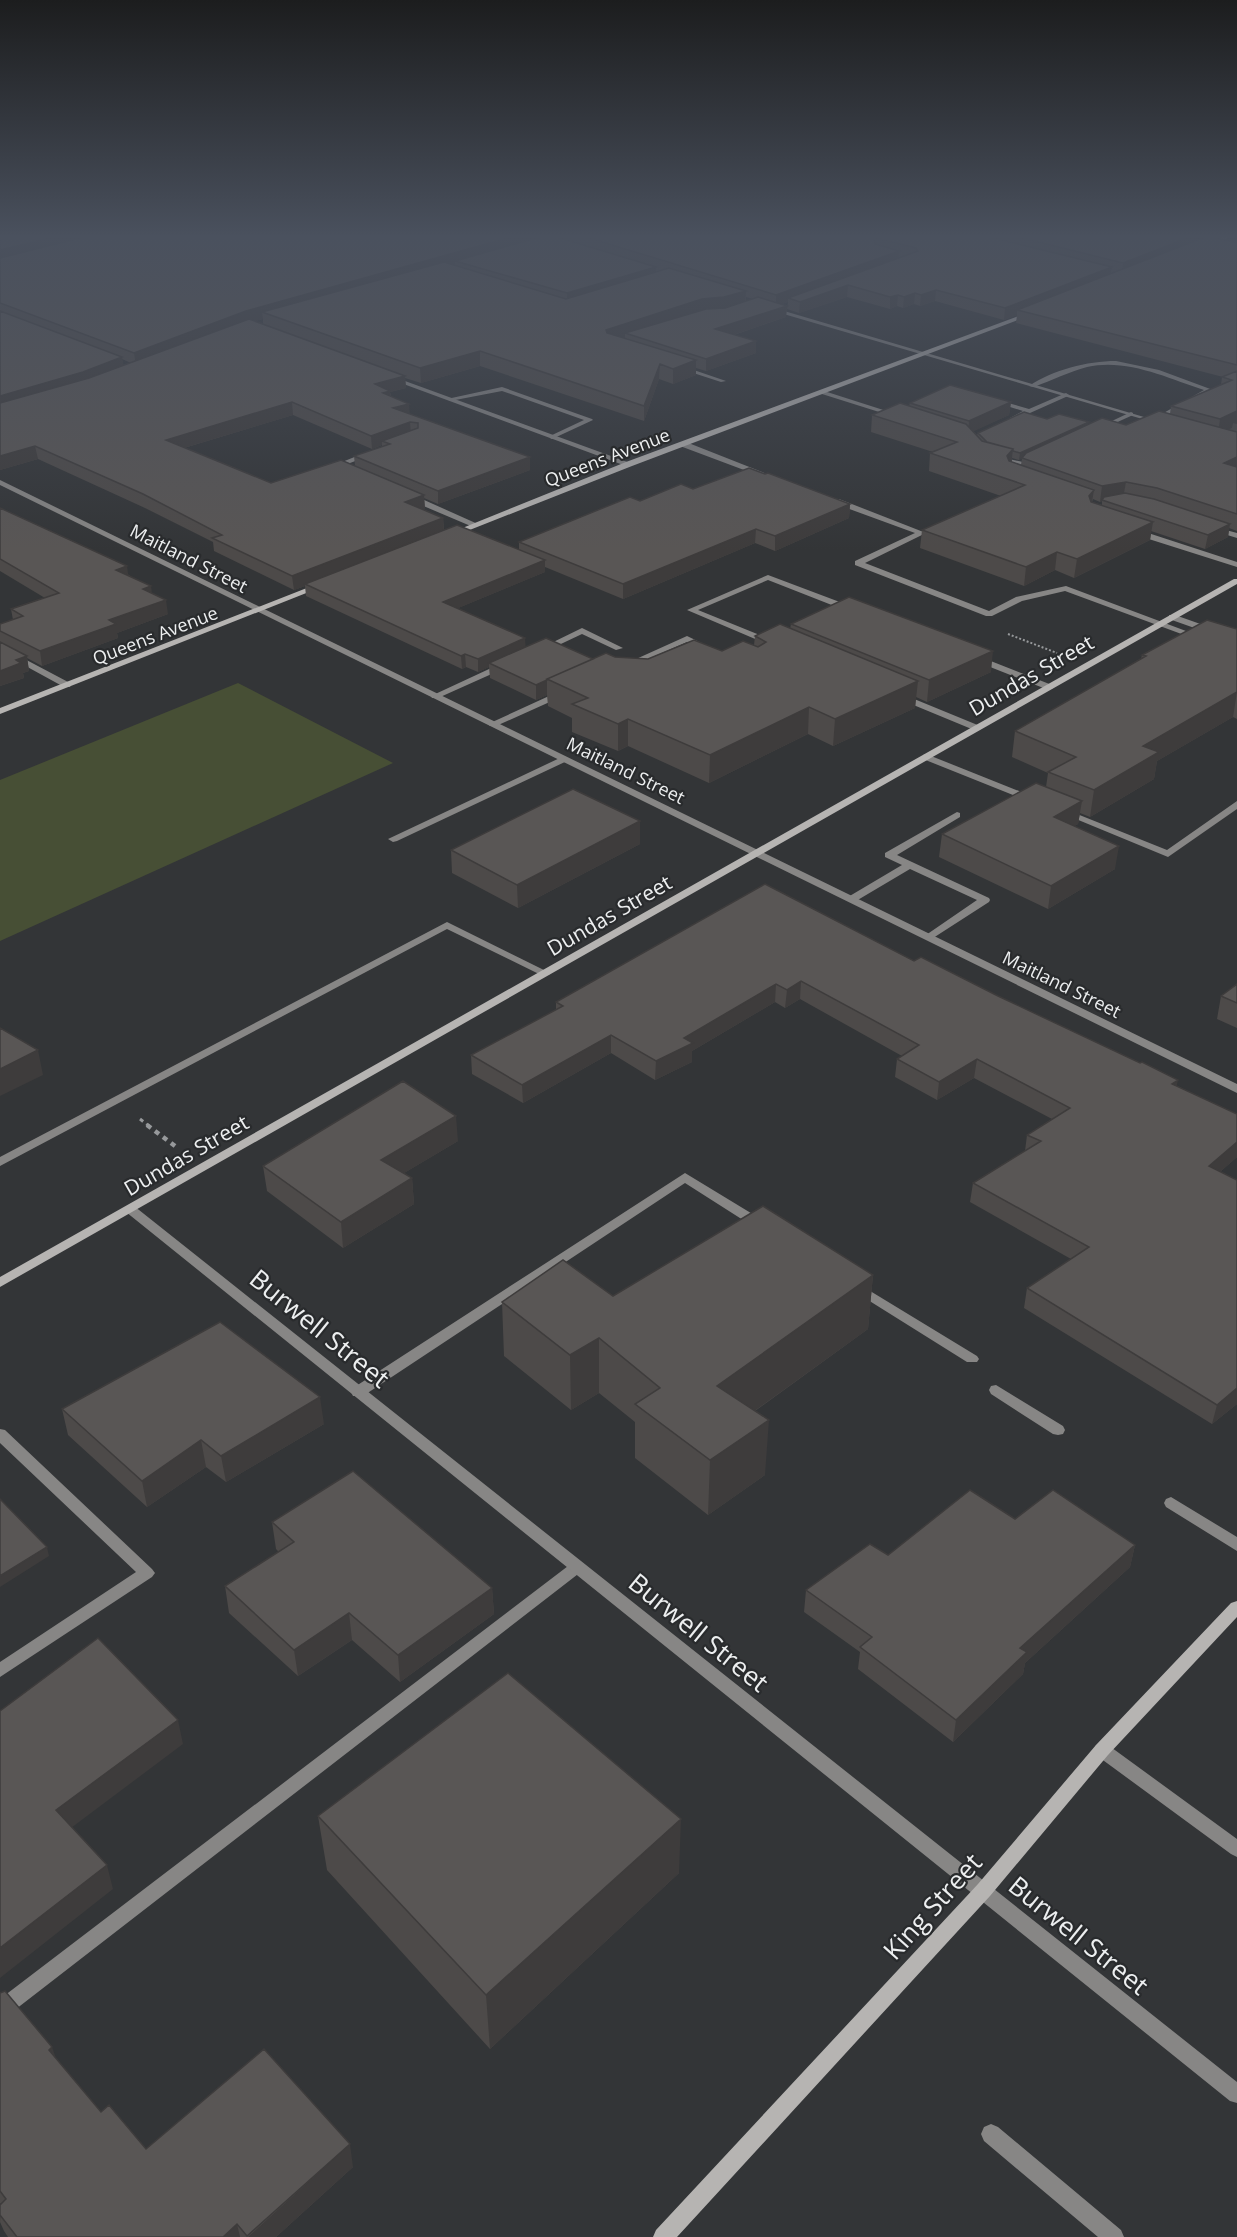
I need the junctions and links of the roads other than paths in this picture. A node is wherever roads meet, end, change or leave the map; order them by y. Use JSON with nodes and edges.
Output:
{"nodes":[{"id":1,"x":879,"y":341,"type":"edge"},
{"id":2,"x":959,"y":341,"type":"edge"},
{"id":3,"x":924,"y":355,"type":"junction"},
{"id":4,"x":667,"y":363,"type":"edge"},
{"id":5,"x":384,"y":375,"type":"edge"},
{"id":6,"x":723,"y":381,"type":"dead end"},
{"id":7,"x":1032,"y":386,"type":"junction"},
{"id":8,"x":824,"y":393,"type":"junction"},
{"id":9,"x":1066,"y":395,"type":"junction"},
{"id":10,"x":450,"y":399,"type":"junction"},
{"id":11,"x":987,"y":399,"type":"edge"},
{"id":12,"x":1029,"y":411,"type":"junction"},
{"id":13,"x":1131,"y":414,"type":"junction"},
{"id":14,"x":901,"y":417,"type":"edge"},
{"id":15,"x":1009,"y":420,"type":"edge"},
{"id":16,"x":1154,"y":420,"type":"junction"},
{"id":17,"x":1164,"y":423,"type":"edge"},
{"id":18,"x":1090,"y":432,"type":"edge"},
{"id":19,"x":552,"y":437,"type":"junction"},
{"id":20,"x":682,"y":444,"type":"junction"},
{"id":21,"x":380,"y":450,"type":"edge"},
{"id":22,"x":993,"y":457,"type":"edge"},
{"id":23,"x":1030,"y":459,"type":"edge"},
{"id":24,"x":1020,"y":464,"type":"junction"},
{"id":25,"x":629,"y":465,"type":"junction"},
{"id":26,"x":346,"y":470,"type":"edge"},
{"id":27,"x":774,"y":478,"type":"edge"},
{"id":28,"x":1022,"y":479,"type":"edge"},
{"id":29,"x":0,"y":482,"type":"edge"},
{"id":30,"x":400,"y":493,"type":"edge"},
{"id":31,"x":826,"y":497,"type":"edge"},
{"id":32,"x":476,"y":525,"type":"junction"},
{"id":33,"x":1206,"y":526,"type":"edge"},
{"id":34,"x":1122,"y":527,"type":"edge"},
{"id":35,"x":450,"y":535,"type":"edge"},
{"id":36,"x":1237,"y":536,"type":"edge"},
{"id":37,"x":1237,"y":565,"type":"edge"},
{"id":38,"x":333,"y":581,"type":"edge"},
{"id":39,"x":1237,"y":581,"type":"edge"},
{"id":40,"x":258,"y":610,"type":"junction"},
{"id":41,"x":855,"y":611,"type":"edge"},
{"id":42,"x":1172,"y":617,"type":"junction"},
{"id":43,"x":1160,"y":624,"type":"junction"},
{"id":44,"x":1237,"y":640,"type":"edge"},
{"id":45,"x":1211,"y":642,"type":"edge"},
{"id":46,"x":779,"y":646,"type":"edge"},
{"id":47,"x":619,"y":648,"type":"dead end"},
{"id":48,"x":0,"y":649,"type":"edge"},
{"id":49,"x":718,"y":652,"type":"edge"},
{"id":50,"x":530,"y":654,"type":"edge"},
{"id":51,"x":974,"y":657,"type":"edge"},
{"id":52,"x":508,"y":664,"type":"edge"},
{"id":53,"x":622,"y":667,"type":"edge"},
{"id":54,"x":67,"y":685,"type":"junction"},
{"id":55,"x":1049,"y":687,"type":"junction"},
{"id":56,"x":568,"y":691,"type":"edge"},
{"id":57,"x":889,"y":692,"type":"edge"},
{"id":58,"x":435,"y":696,"type":"junction"},
{"id":59,"x":0,"y":711,"type":"edge"},
{"id":60,"x":493,"y":724,"type":"junction"},
{"id":61,"x":977,"y":728,"type":"junction"},
{"id":62,"x":926,"y":757,"type":"junction"},
{"id":63,"x":564,"y":759,"type":"junction"},
{"id":64,"x":1036,"y":801,"type":"edge"},
{"id":65,"x":1237,"y":804,"type":"edge"},
{"id":66,"x":1058,"y":810,"type":"edge"},
{"id":67,"x":957,"y":814,"type":"dead end"},
{"id":68,"x":393,"y":839,"type":"dead end"},
{"id":69,"x":757,"y":852,"type":"junction"},
{"id":70,"x":909,"y":865,"type":"junction"},
{"id":71,"x":852,"y":899,"type":"junction"},
{"id":72,"x":930,"y":938,"type":"junction"},
{"id":73,"x":545,"y":973,"type":"junction"},
{"id":74,"x":1237,"y":1089,"type":"edge"},
{"id":75,"x":0,"y":1162,"type":"edge"},
{"id":76,"x":130,"y":1209,"type":"junction"},
{"id":77,"x":774,"y":1234,"type":"edge"},
{"id":78,"x":843,"y":1278,"type":"edge"},
{"id":79,"x":0,"y":1283,"type":"edge"},
{"id":80,"x":972,"y":1359,"type":"dead end"},
{"id":81,"x":996,"y":1390,"type":"dead end"},
{"id":82,"x":358,"y":1392,"type":"junction"},
{"id":83,"x":1058,"y":1430,"type":"dead end"},
{"id":84,"x":0,"y":1434,"type":"edge"},
{"id":85,"x":1172,"y":1503,"type":"dead end"},
{"id":86,"x":1237,"y":1545,"type":"edge"},
{"id":87,"x":577,"y":1567,"type":"junction"},
{"id":88,"x":1236,"y":1609,"type":"edge"},
{"id":89,"x":0,"y":1670,"type":"edge"},
{"id":90,"x":1102,"y":1750,"type":"junction"},
{"id":91,"x":1237,"y":1849,"type":"edge"},
{"id":92,"x":984,"y":1890,"type":"junction"},
{"id":93,"x":0,"y":2010,"type":"edge"},
{"id":94,"x":1237,"y":2094,"type":"edge"},
{"id":95,"x":991,"y":2134,"type":"dead end"},
{"id":96,"x":663,"y":2237,"type":"edge"},
{"id":97,"x":1114,"y":2237,"type":"edge"}],
"edges":[{"from":1,"to":3,"type":"street"},
{"from":2,"to":3,"type":"main road","name":"Queens Avenue"},
{"from":3,"to":7,"type":"street"},
{"from":3,"to":8,"type":"main road","name":"Queens Avenue"},
{"from":4,"to":6,"type":"street"},
{"from":5,"to":10,"type":"street"},
{"from":7,"to":9,"type":"street"},
{"from":7,"to":16,"type":"street"},
{"from":8,"to":14,"type":"street"},
{"from":8,"to":20,"type":"main road","name":"Queens Avenue"},
{"from":9,"to":12,"type":"street"},
{"from":9,"to":13,"type":"street"},
{"from":10,"to":19,"type":"street"},
{"from":10,"to":19,"type":"street"},
{"from":11,"to":12,"type":"street"},
{"from":12,"to":15,"type":"street"},
{"from":13,"to":16,"type":"street"},
{"from":13,"to":18,"type":"street"},
{"from":16,"to":17,"type":"street"},
{"from":19,"to":25,"type":"street"},
{"from":20,"to":25,"type":"main road","name":"Queens Avenue"},
{"from":20,"to":27,"type":"street"},
{"from":21,"to":26,"type":"street"},
{"from":22,"to":24,"type":"street"},
{"from":23,"to":24,"type":"street"},
{"from":24,"to":28,"type":"street"},
{"from":25,"to":32,"type":"main road","name":"Queens Avenue"},
{"from":29,"to":40,"type":"street","name":"Maitland Street"},
{"from":30,"to":32,"type":"street"},
{"from":31,"to":43,"type":"street"},
{"from":32,"to":35,"type":"main road","name":"Queens Avenue"},
{"from":33,"to":36,"type":"street"},
{"from":34,"to":37,"type":"street"},
{"from":38,"to":40,"type":"main road","name":"Queens Avenue"},
{"from":39,"to":42,"type":"main road","name":"Dundas Street"},
{"from":40,"to":54,"type":"main road","name":"Queens Avenue"},
{"from":40,"to":58,"type":"street","name":"Maitland Street"},
{"from":41,"to":46,"type":"street"},
{"from":42,"to":43,"type":"main road","name":"Dundas Street"},
{"from":42,"to":44,"type":"street"},
{"from":43,"to":45,"type":"street"},
{"from":43,"to":55,"type":"main road","name":"Dundas Street"},
{"from":47,"to":50,"type":"street"},
{"from":48,"to":54,"type":"street"},
{"from":49,"to":53,"type":"street"},
{"from":51,"to":55,"type":"street"},
{"from":52,"to":58,"type":"street"},
{"from":54,"to":59,"type":"main road","name":"Queens Avenue"},
{"from":55,"to":61,"type":"main road","name":"Dundas Street"},
{"from":56,"to":60,"type":"street"},
{"from":57,"to":61,"type":"street"},
{"from":58,"to":60,"type":"street","name":"Maitland Street"},
{"from":60,"to":63,"type":"street","name":"Maitland Street"},
{"from":61,"to":62,"type":"main road","name":"Dundas Street"},
{"from":62,"to":64,"type":"street"},
{"from":62,"to":69,"type":"main road","name":"Dundas Street"},
{"from":63,"to":68,"type":"street"},
{"from":63,"to":69,"type":"street","name":"Maitland Street"},
{"from":65,"to":66,"type":"street"},
{"from":67,"to":70,"type":"street"},
{"from":69,"to":71,"type":"street","name":"Maitland Street"},
{"from":69,"to":73,"type":"main road","name":"Dundas Street"},
{"from":70,"to":71,"type":"street"},
{"from":70,"to":72,"type":"street"},
{"from":71,"to":72,"type":"street","name":"Maitland Street"},
{"from":72,"to":74,"type":"street","name":"Maitland Street"},
{"from":73,"to":75,"type":"street"},
{"from":73,"to":76,"type":"main road","name":"Dundas Street"},
{"from":76,"to":79,"type":"main road","name":"Dundas Street"},
{"from":76,"to":82,"type":"street","name":"Burwell Street"},
{"from":77,"to":82,"type":"street"},
{"from":78,"to":80,"type":"street"},
{"from":81,"to":83,"type":"street"},
{"from":82,"to":87,"type":"street","name":"Burwell Street"},
{"from":84,"to":89,"type":"street"},
{"from":85,"to":86,"type":"street"},
{"from":87,"to":92,"type":"street","name":"Burwell Street"},
{"from":87,"to":93,"type":"street"},
{"from":88,"to":90,"type":"main road","name":"King Street"},
{"from":90,"to":91,"type":"street"},
{"from":90,"to":92,"type":"main road","name":"King Street"},
{"from":92,"to":94,"type":"street","name":"Burwell Street"},
{"from":92,"to":96,"type":"main road","name":"King Street"},
{"from":95,"to":97,"type":"street"}]}
